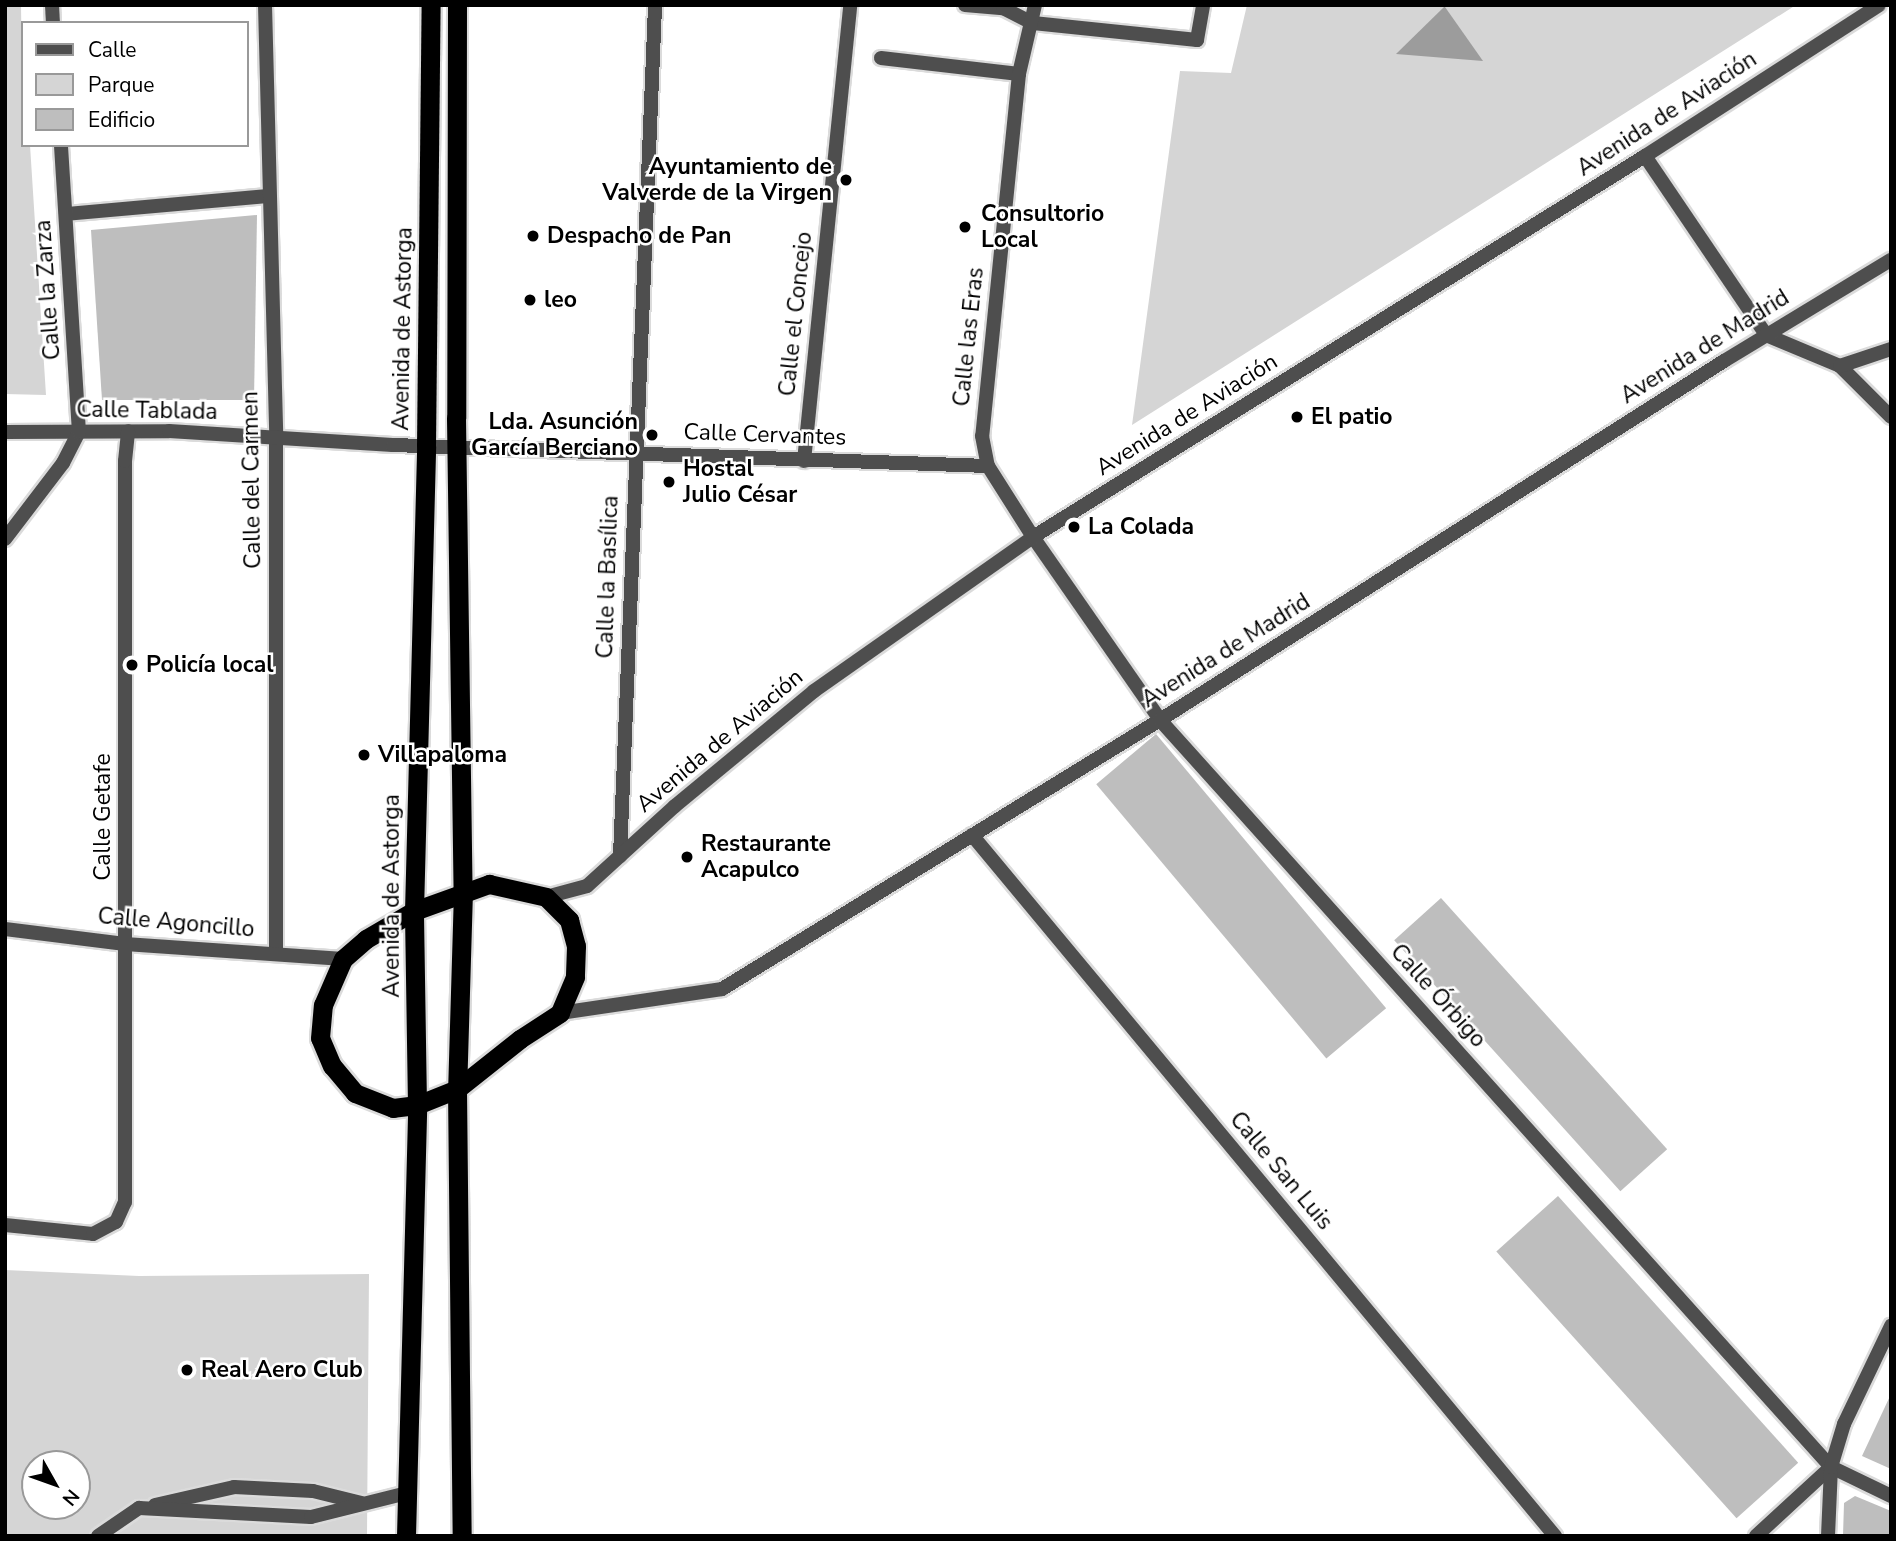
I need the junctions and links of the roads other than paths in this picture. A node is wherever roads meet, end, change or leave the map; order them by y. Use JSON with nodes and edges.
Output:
{"nodes":[{"id":1,"x":265,"y":5,"type":"edge"},
{"id":2,"x":430,"y":5,"type":"edge"},
{"id":3,"x":457,"y":5,"type":"edge"},
{"id":4,"x":655,"y":5,"type":"edge"},
{"id":5,"x":850,"y":5,"type":"edge"},
{"id":6,"x":965,"y":5,"type":"edge"},
{"id":7,"x":1035,"y":5,"type":"edge"},
{"id":8,"x":1203,"y":5,"type":"edge"},
{"id":9,"x":1879,"y":5,"type":"edge"},
{"id":10,"x":1033,"y":23,"type":"junction"},
{"id":11,"x":881,"y":58,"type":"dead end"},
{"id":12,"x":1019,"y":74,"type":"junction"},
{"id":13,"x":61,"y":147,"type":"edge"},
{"id":14,"x":1645,"y":156,"type":"junction"},
{"id":15,"x":270,"y":196,"type":"junction"},
{"id":16,"x":66,"y":214,"type":"junction"},
{"id":17,"x":1891,"y":260,"type":"edge"},
{"id":18,"x":1766,"y":335,"type":"junction"},
{"id":19,"x":1891,"y":349,"type":"edge"},
{"id":20,"x":1840,"y":366,"type":"junction"},
{"id":21,"x":1891,"y":417,"type":"edge"},
{"id":22,"x":128,"y":431,"type":"junction"},
{"id":23,"x":5,"y":432,"type":"edge"},
{"id":24,"x":79,"y":432,"type":"junction"},
{"id":25,"x":276,"y":437,"type":"junction"},
{"id":26,"x":426,"y":446,"type":"junction"},
{"id":27,"x":457,"y":446,"type":"junction"},
{"id":28,"x":637,"y":452,"type":"junction"},
{"id":29,"x":804,"y":461,"type":"junction"},
{"id":30,"x":988,"y":466,"type":"junction"},
{"id":31,"x":1033,"y":537,"type":"junction"},
{"id":32,"x":5,"y":539,"type":"edge"},
{"id":33,"x":1160,"y":720,"type":"junction"},
{"id":34,"x":972,"y":835,"type":"junction"},
{"id":35,"x":620,"y":856,"type":"junction"},
{"id":36,"x":463,"y":891,"type":"junction"},
{"id":37,"x":546,"y":897,"type":"junction"},
{"id":38,"x":414,"y":911,"type":"junction"},
{"id":39,"x":5,"y":929,"type":"edge"},
{"id":40,"x":125,"y":944,"type":"junction"},
{"id":41,"x":276,"y":954,"type":"junction"},
{"id":42,"x":344,"y":959,"type":"junction"},
{"id":43,"x":560,"y":1013,"type":"junction"},
{"id":44,"x":457,"y":1089,"type":"junction"},
{"id":45,"x":417,"y":1105,"type":"junction"},
{"id":46,"x":5,"y":1225,"type":"edge"},
{"id":47,"x":1891,"y":1326,"type":"edge"},
{"id":48,"x":1831,"y":1467,"type":"junction"},
{"id":49,"x":407,"y":1493,"type":"junction"},
{"id":50,"x":1891,"y":1496,"type":"edge"},
{"id":51,"x":367,"y":1504,"type":"junction"},
{"id":52,"x":139,"y":1508,"type":"junction"},
{"id":53,"x":98,"y":1536,"type":"edge"},
{"id":54,"x":406,"y":1536,"type":"edge"},
{"id":55,"x":462,"y":1536,"type":"edge"},
{"id":56,"x":1555,"y":1536,"type":"edge"},
{"id":57,"x":1756,"y":1536,"type":"edge"},
{"id":58,"x":1828,"y":1536,"type":"edge"}],
"edges":[{"from":1,"to":15,"type":"street","name":"Calle del Carmen"},
{"from":2,"to":26,"type":"highway","name":"Avenida de Astorga"},
{"from":3,"to":27,"type":"highway"},
{"from":4,"to":28,"type":"street","name":"Calle la Basílica"},
{"from":5,"to":29,"type":"street","name":"Calle el Concejo"},
{"from":6,"to":10,"type":"street"},
{"from":7,"to":10,"type":"street","name":"Calle las Eras"},
{"from":8,"to":10,"type":"street"},
{"from":9,"to":14,"type":"street","name":"Avenida de Aviación"},
{"from":10,"to":12,"type":"street","name":"Calle las Eras"},
{"from":11,"to":12,"type":"street"},
{"from":12,"to":30,"type":"street","name":"Calle las Eras"},
{"from":13,"to":16,"type":"street","name":"Calle la Zarza"},
{"from":14,"to":18,"type":"street"},
{"from":14,"to":31,"type":"street","name":"Avenida de Aviación"},
{"from":15,"to":16,"type":"street"},
{"from":15,"to":25,"type":"street","name":"Calle del Carmen"},
{"from":16,"to":24,"type":"street","name":"Calle la Zarza"},
{"from":17,"to":18,"type":"street","name":"Avenida de Madrid"},
{"from":18,"to":20,"type":"street"},
{"from":18,"to":33,"type":"street","name":"Avenida de Madrid"},
{"from":19,"to":20,"type":"street"},
{"from":20,"to":21,"type":"street"},
{"from":22,"to":24,"type":"street","name":"Calle Tablada"},
{"from":22,"to":25,"type":"street","name":"Calle Tablada"},
{"from":22,"to":40,"type":"street","name":"Calle Getafe"},
{"from":23,"to":24,"type":"street","name":"Calle Tablada"},
{"from":24,"to":32,"type":"street"},
{"from":25,"to":26,"type":"street","name":"Calle Tablada"},
{"from":25,"to":41,"type":"street","name":"Calle del Carmen"},
{"from":26,"to":27,"type":"street","name":"Calle Tablada"},
{"from":26,"to":38,"type":"highway","name":"Avenida de Astorga"},
{"from":27,"to":28,"type":"street","name":"Calle Cervantes"},
{"from":27,"to":36,"type":"highway"},
{"from":28,"to":29,"type":"street","name":"Calle Cervantes"},
{"from":28,"to":35,"type":"street","name":"Calle la Basílica"},
{"from":29,"to":30,"type":"street","name":"Calle Cervantes"},
{"from":30,"to":31,"type":"street","name":"Calle las Eras"},
{"from":31,"to":33,"type":"street","name":"Calle Órbigo"},
{"from":31,"to":35,"type":"street","name":"Avenida de Aviación"},
{"from":33,"to":34,"type":"street","name":"Avenida de Madrid"},
{"from":33,"to":48,"type":"street","name":"Calle Órbigo"},
{"from":34,"to":43,"type":"street","name":"Avenida de Madrid"},
{"from":34,"to":56,"type":"street","name":"Calle San Luis"},
{"from":35,"to":37,"type":"street","name":"Avenida de Aviación"},
{"from":36,"to":37,"type":"highway"},
{"from":36,"to":38,"type":"highway"},
{"from":36,"to":44,"type":"highway"},
{"from":37,"to":43,"type":"highway"},
{"from":38,"to":42,"type":"highway"},
{"from":38,"to":45,"type":"highway","name":"Avenida de Astorga"},
{"from":39,"to":40,"type":"street","name":"Calle Agoncillo"},
{"from":40,"to":41,"type":"street","name":"Calle Agoncillo"},
{"from":40,"to":46,"type":"street","name":"Calle Getafe"},
{"from":41,"to":42,"type":"street","name":"Calle Agoncillo"},
{"from":42,"to":45,"type":"highway"},
{"from":43,"to":44,"type":"highway"},
{"from":44,"to":45,"type":"highway"},
{"from":44,"to":55,"type":"highway"},
{"from":45,"to":49,"type":"highway","name":"Avenida de Astorga"},
{"from":47,"to":48,"type":"street"},
{"from":48,"to":50,"type":"street"},
{"from":48,"to":57,"type":"street"},
{"from":48,"to":58,"type":"street"},
{"from":49,"to":51,"type":"street"},
{"from":49,"to":54,"type":"highway","name":"Avenida de Astorga"},
{"from":51,"to":52,"type":"street"},
{"from":51,"to":52,"type":"street"},
{"from":52,"to":53,"type":"street"}]}
